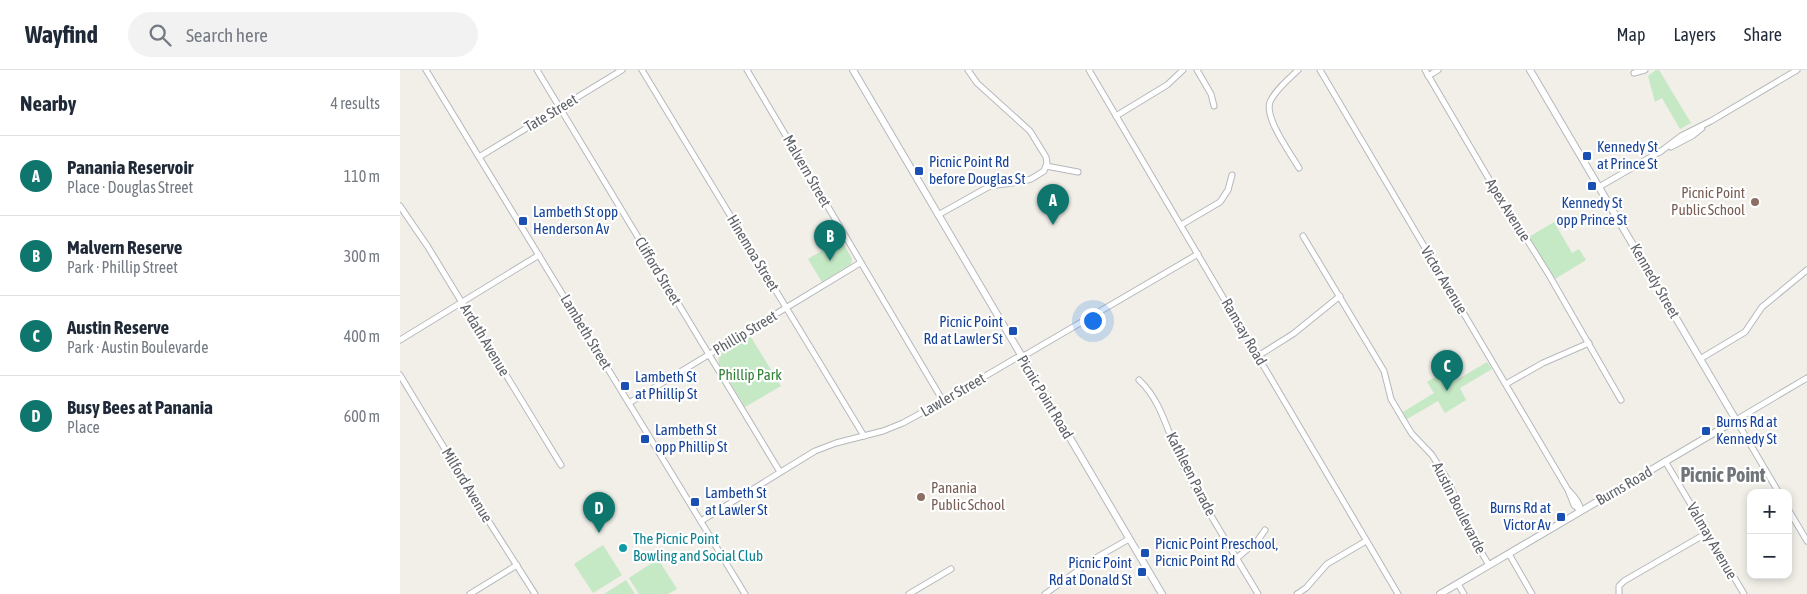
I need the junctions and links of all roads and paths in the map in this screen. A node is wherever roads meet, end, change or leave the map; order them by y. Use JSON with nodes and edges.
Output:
{"nodes":[{"id":1,"x":426,"y":70,"type":"edge"},
{"id":2,"x":537,"y":70,"type":"edge"},
{"id":3,"x":622,"y":70,"type":"edge"},
{"id":4,"x":642,"y":70,"type":"edge"},
{"id":5,"x":747,"y":70,"type":"edge"},
{"id":6,"x":853,"y":70,"type":"edge"},
{"id":7,"x":968,"y":70,"type":"edge"},
{"id":8,"x":1089,"y":70,"type":"edge"},
{"id":9,"x":1183,"y":70,"type":"edge"},
{"id":10,"x":1197,"y":70,"type":"edge"},
{"id":11,"x":1298,"y":70,"type":"edge"},
{"id":12,"x":1320,"y":70,"type":"edge"},
{"id":13,"x":1425,"y":70,"type":"edge"},
{"id":14,"x":1438,"y":70,"type":"edge"},
{"id":15,"x":1530,"y":70,"type":"edge"},
{"id":16,"x":1645,"y":70,"type":"edge"},
{"id":17,"x":1797,"y":70,"type":"edge"},
{"id":18,"x":1634,"y":73,"type":"dead end"},
{"id":19,"x":1428,"y":76,"type":"junction"},
{"id":20,"x":1214,"y":106,"type":"dead end"},
{"id":21,"x":560,"y":108,"type":"junction"},
{"id":22,"x":1116,"y":116,"type":"junction"},
{"id":23,"x":479,"y":157,"type":"junction"},
{"id":24,"x":1046,"y":166,"type":"junction"},
{"id":25,"x":1300,"y":168,"type":"dead end"},
{"id":26,"x":1078,"y":172,"type":"dead end"},
{"id":27,"x":1232,"y":175,"type":"dead end"},
{"id":28,"x":1600,"y":187,"type":"junction"},
{"id":29,"x":400,"y":206,"type":"edge"},
{"id":30,"x":938,"y":215,"type":"junction"},
{"id":31,"x":1181,"y":226,"type":"junction"},
{"id":32,"x":1303,"y":236,"type":"dead end"},
{"id":33,"x":1198,"y":254,"type":"junction"},
{"id":34,"x":539,"y":255,"type":"junction"},
{"id":35,"x":860,"y":263,"type":"junction"},
{"id":36,"x":1807,"y":270,"type":"edge"},
{"id":37,"x":1340,"y":296,"type":"junction"},
{"id":38,"x":462,"y":302,"type":"junction"},
{"id":39,"x":786,"y":308,"type":"junction"},
{"id":40,"x":400,"y":340,"type":"edge"},
{"id":41,"x":1589,"y":343,"type":"junction"},
{"id":42,"x":709,"y":355,"type":"junction"},
{"id":43,"x":1022,"y":356,"type":"junction"},
{"id":44,"x":1258,"y":356,"type":"junction"},
{"id":45,"x":1700,"y":359,"type":"junction"},
{"id":46,"x":400,"y":375,"type":"edge"},
{"id":47,"x":1807,"y":378,"type":"edge"},
{"id":48,"x":1139,"y":380,"type":"dead end"},
{"id":49,"x":1506,"y":384,"type":"junction"},
{"id":50,"x":1621,"y":400,"type":"dead end"},
{"id":51,"x":943,"y":401,"type":"junction"},
{"id":52,"x":629,"y":404,"type":"junction"},
{"id":53,"x":1736,"y":420,"type":"junction"},
{"id":54,"x":864,"y":436,"type":"junction"},
{"id":55,"x":1666,"y":461,"type":"junction"},
{"id":56,"x":561,"y":465,"type":"dead end"},
{"id":57,"x":780,"y":472,"type":"junction"},
{"id":58,"x":1776,"y":489,"type":"edge"},
{"id":59,"x":1580,"y":511,"type":"junction"},
{"id":60,"x":1792,"y":516,"type":"edge"},
{"id":61,"x":701,"y":521,"type":"junction"},
{"id":62,"x":1265,"y":530,"type":"dead end"},
{"id":63,"x":1707,"y":533,"type":"junction"},
{"id":64,"x":1129,"y":539,"type":"junction"},
{"id":65,"x":1366,"y":541,"type":"junction"},
{"id":66,"x":1807,"y":541,"type":"edge"},
{"id":67,"x":1509,"y":554,"type":"junction"},
{"id":68,"x":1237,"y":558,"type":"junction"},
{"id":69,"x":1489,"y":565,"type":"junction"},
{"id":70,"x":517,"y":566,"type":"junction"},
{"id":71,"x":951,"y":569,"type":"dead end"},
{"id":72,"x":1458,"y":584,"type":"junction"},
{"id":73,"x":1054,"y":588,"type":"junction"},
{"id":74,"x":470,"y":594,"type":"edge"},
{"id":75,"x":535,"y":594,"type":"edge"},
{"id":76,"x":745,"y":594,"type":"edge"},
{"id":77,"x":909,"y":594,"type":"edge"},
{"id":78,"x":1045,"y":594,"type":"edge"},
{"id":79,"x":1058,"y":594,"type":"edge"},
{"id":80,"x":1162,"y":594,"type":"edge"},
{"id":81,"x":1258,"y":594,"type":"edge"},
{"id":82,"x":1298,"y":594,"type":"edge"},
{"id":83,"x":1398,"y":594,"type":"edge"},
{"id":84,"x":1440,"y":594,"type":"edge"},
{"id":85,"x":1464,"y":594,"type":"edge"},
{"id":86,"x":1532,"y":594,"type":"edge"},
{"id":87,"x":1619,"y":594,"type":"edge"},
{"id":88,"x":1744,"y":594,"type":"edge"}],
"edges":[{"from":1,"to":23,"type":"street","name":"Lambeth Street"},
{"from":2,"to":21,"type":"street","name":"Clifford Street"},
{"from":3,"to":21,"type":"street","name":"Tate Street"},
{"from":4,"to":39,"type":"street","name":"Hinemoa Street"},
{"from":5,"to":35,"type":"street","name":"Malvern Street"},
{"from":6,"to":30,"type":"street","name":"Picnic Point Road"},
{"from":7,"to":24,"type":"street"},
{"from":8,"to":22,"type":"street","name":"Ramsay Road"},
{"from":9,"to":22,"type":"street"},
{"from":10,"to":20,"type":"street"},
{"from":11,"to":25,"type":"street"},
{"from":12,"to":49,"type":"street","name":"Victor Avenue"},
{"from":13,"to":19,"type":"street","name":"Apex Avenue"},
{"from":14,"to":19,"type":"street"},
{"from":15,"to":28,"type":"street","name":"Kennedy Street"},
{"from":16,"to":18,"type":"street"},
{"from":17,"to":28,"type":"street"},
{"from":19,"to":41,"type":"street","name":"Apex Avenue"},
{"from":21,"to":23,"type":"street","name":"Tate Street"},
{"from":21,"to":42,"type":"street","name":"Clifford Street"},
{"from":22,"to":31,"type":"street","name":"Ramsay Road"},
{"from":23,"to":34,"type":"street","name":"Lambeth Street"},
{"from":24,"to":26,"type":"street"},
{"from":24,"to":30,"type":"street"},
{"from":27,"to":31,"type":"street"},
{"from":28,"to":45,"type":"street","name":"Kennedy Street"},
{"from":29,"to":38,"type":"street","name":"Ardath Avenue"},
{"from":30,"to":43,"type":"street","name":"Picnic Point Road"},
{"from":31,"to":33,"type":"street","name":"Ramsay Road"},
{"from":32,"to":37,"type":"street","name":"Austin Boulevarde"},
{"from":33,"to":43,"type":"street","name":"Lawler Street"},
{"from":33,"to":44,"type":"street","name":"Ramsay Road"},
{"from":34,"to":38,"type":"street"},
{"from":34,"to":52,"type":"street","name":"Lambeth Street"},
{"from":35,"to":39,"type":"street","name":"Phillip Street"},
{"from":35,"to":51,"type":"street","name":"Malvern Street"},
{"from":36,"to":45,"type":"street"},
{"from":37,"to":44,"type":"street"},
{"from":37,"to":69,"type":"street","name":"Austin Boulevarde"},
{"from":38,"to":40,"type":"street"},
{"from":38,"to":56,"type":"street","name":"Ardath Avenue"},
{"from":39,"to":42,"type":"street","name":"Phillip Street"},
{"from":39,"to":54,"type":"street","name":"Hinemoa Street"},
{"from":41,"to":49,"type":"street"},
{"from":41,"to":50,"type":"street","name":"Apex Avenue"},
{"from":42,"to":52,"type":"street","name":"Phillip Street"},
{"from":42,"to":57,"type":"street","name":"Clifford Street"},
{"from":43,"to":51,"type":"street","name":"Lawler Street"},
{"from":43,"to":64,"type":"street","name":"Picnic Point Road"},
{"from":44,"to":65,"type":"street","name":"Ramsay Road"},
{"from":45,"to":53,"type":"street","name":"Kennedy Street"},
{"from":46,"to":70,"type":"street","name":"Milford Avenue"},
{"from":47,"to":53,"type":"street","name":"Burns Road"},
{"from":48,"to":68,"type":"street","name":"Kathleen Parade"},
{"from":49,"to":59,"type":"street","name":"Victor Avenue"},
{"from":51,"to":54,"type":"street","name":"Lawler Street"},
{"from":52,"to":61,"type":"street","name":"Lambeth Street"},
{"from":53,"to":55,"type":"street","name":"Burns Road"},
{"from":53,"to":58,"type":"street","name":"Kennedy Street"},
{"from":54,"to":57,"type":"street","name":"Lawler Street"},
{"from":55,"to":59,"type":"street","name":"Burns Road"},
{"from":55,"to":63,"type":"street","name":"Valmay Avenue"},
{"from":57,"to":61,"type":"street","name":"Lawler Street"},
{"from":59,"to":67,"type":"street","name":"Burns Road"},
{"from":60,"to":66,"type":"street"},
{"from":61,"to":76,"type":"street","name":"Lambeth Street"},
{"from":62,"to":68,"type":"street"},
{"from":63,"to":87,"type":"street"},
{"from":63,"to":88,"type":"street","name":"Valmay Avenue"},
{"from":64,"to":73,"type":"street"},
{"from":64,"to":80,"type":"street","name":"Picnic Point Road"},
{"from":65,"to":82,"type":"street"},
{"from":65,"to":83,"type":"street","name":"Ramsay Road"},
{"from":67,"to":69,"type":"street","name":"Burns Road"},
{"from":67,"to":86,"type":"street"},
{"from":68,"to":81,"type":"street","name":"Kathleen Parade"},
{"from":69,"to":72,"type":"street","name":"Burns Road"},
{"from":70,"to":74,"type":"street"},
{"from":70,"to":75,"type":"street","name":"Milford Avenue"},
{"from":71,"to":77,"type":"street"},
{"from":72,"to":84,"type":"street","name":"Burns Road"},
{"from":72,"to":85,"type":"street"},
{"from":73,"to":78,"type":"street"},
{"from":73,"to":79,"type":"street"}]}
